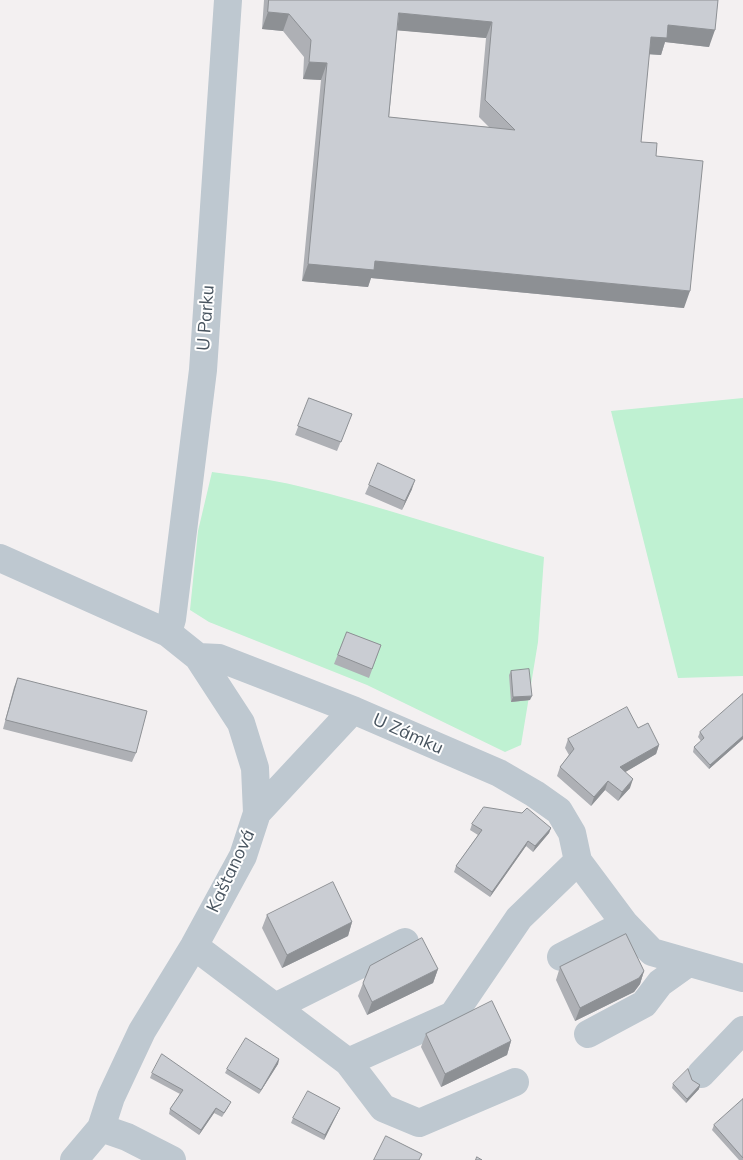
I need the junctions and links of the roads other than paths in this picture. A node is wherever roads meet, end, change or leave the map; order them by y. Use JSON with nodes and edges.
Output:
{"nodes":[{"id":1,"x":228,"y":0,"type":"edge"},
{"id":2,"x":0,"y":558,"type":"edge"},
{"id":3,"x":168,"y":633,"type":"junction"},
{"id":4,"x":198,"y":657,"type":"junction"},
{"id":5,"x":353,"y":710,"type":"junction"},
{"id":6,"x":257,"y":813,"type":"junction"},
{"id":7,"x":578,"y":861,"type":"junction"},
{"id":8,"x":625,"y":924,"type":"junction"},
{"id":9,"x":405,"y":942,"type":"dead end"},
{"id":10,"x":194,"y":946,"type":"junction"},
{"id":11,"x":561,"y":957,"type":"dead end"},
{"id":12,"x":688,"y":963,"type":"junction"},
{"id":13,"x":743,"y":978,"type":"edge"},
{"id":14,"x":275,"y":1007,"type":"junction"},
{"id":15,"x":743,"y":1030,"type":"edge"},
{"id":16,"x":588,"y":1034,"type":"dead end"},
{"id":17,"x":348,"y":1062,"type":"junction"},
{"id":18,"x":701,"y":1074,"type":"dead end"},
{"id":19,"x":515,"y":1082,"type":"dead end"},
{"id":20,"x":101,"y":1128,"type":"junction"},
{"id":21,"x":74,"y":1160,"type":"edge"},
{"id":22,"x":172,"y":1160,"type":"edge"}],
"edges":[{"from":1,"to":3,"type":"street","name":"U Parku"},
{"from":2,"to":3,"type":"street","name":"Kaštanová"},
{"from":3,"to":4,"type":"street","name":"Kaštanová"},
{"from":4,"to":5,"type":"street","name":"U Zámku"},
{"from":4,"to":6,"type":"street","name":"Kaštanová"},
{"from":5,"to":6,"type":"street"},
{"from":5,"to":7,"type":"street","name":"U Zámku"},
{"from":6,"to":10,"type":"street","name":"Kaštanová"},
{"from":7,"to":8,"type":"street","name":"U Zámku"},
{"from":7,"to":17,"type":"street"},
{"from":8,"to":11,"type":"street"},
{"from":8,"to":12,"type":"street","name":"U Zámku"},
{"from":9,"to":14,"type":"street"},
{"from":10,"to":14,"type":"street"},
{"from":10,"to":20,"type":"street","name":"Kaštanová"},
{"from":12,"to":13,"type":"street","name":"U Zámku"},
{"from":12,"to":16,"type":"street"},
{"from":14,"to":17,"type":"street"},
{"from":15,"to":18,"type":"street"},
{"from":17,"to":19,"type":"street"},
{"from":20,"to":21,"type":"street"},
{"from":20,"to":22,"type":"street"}]}
